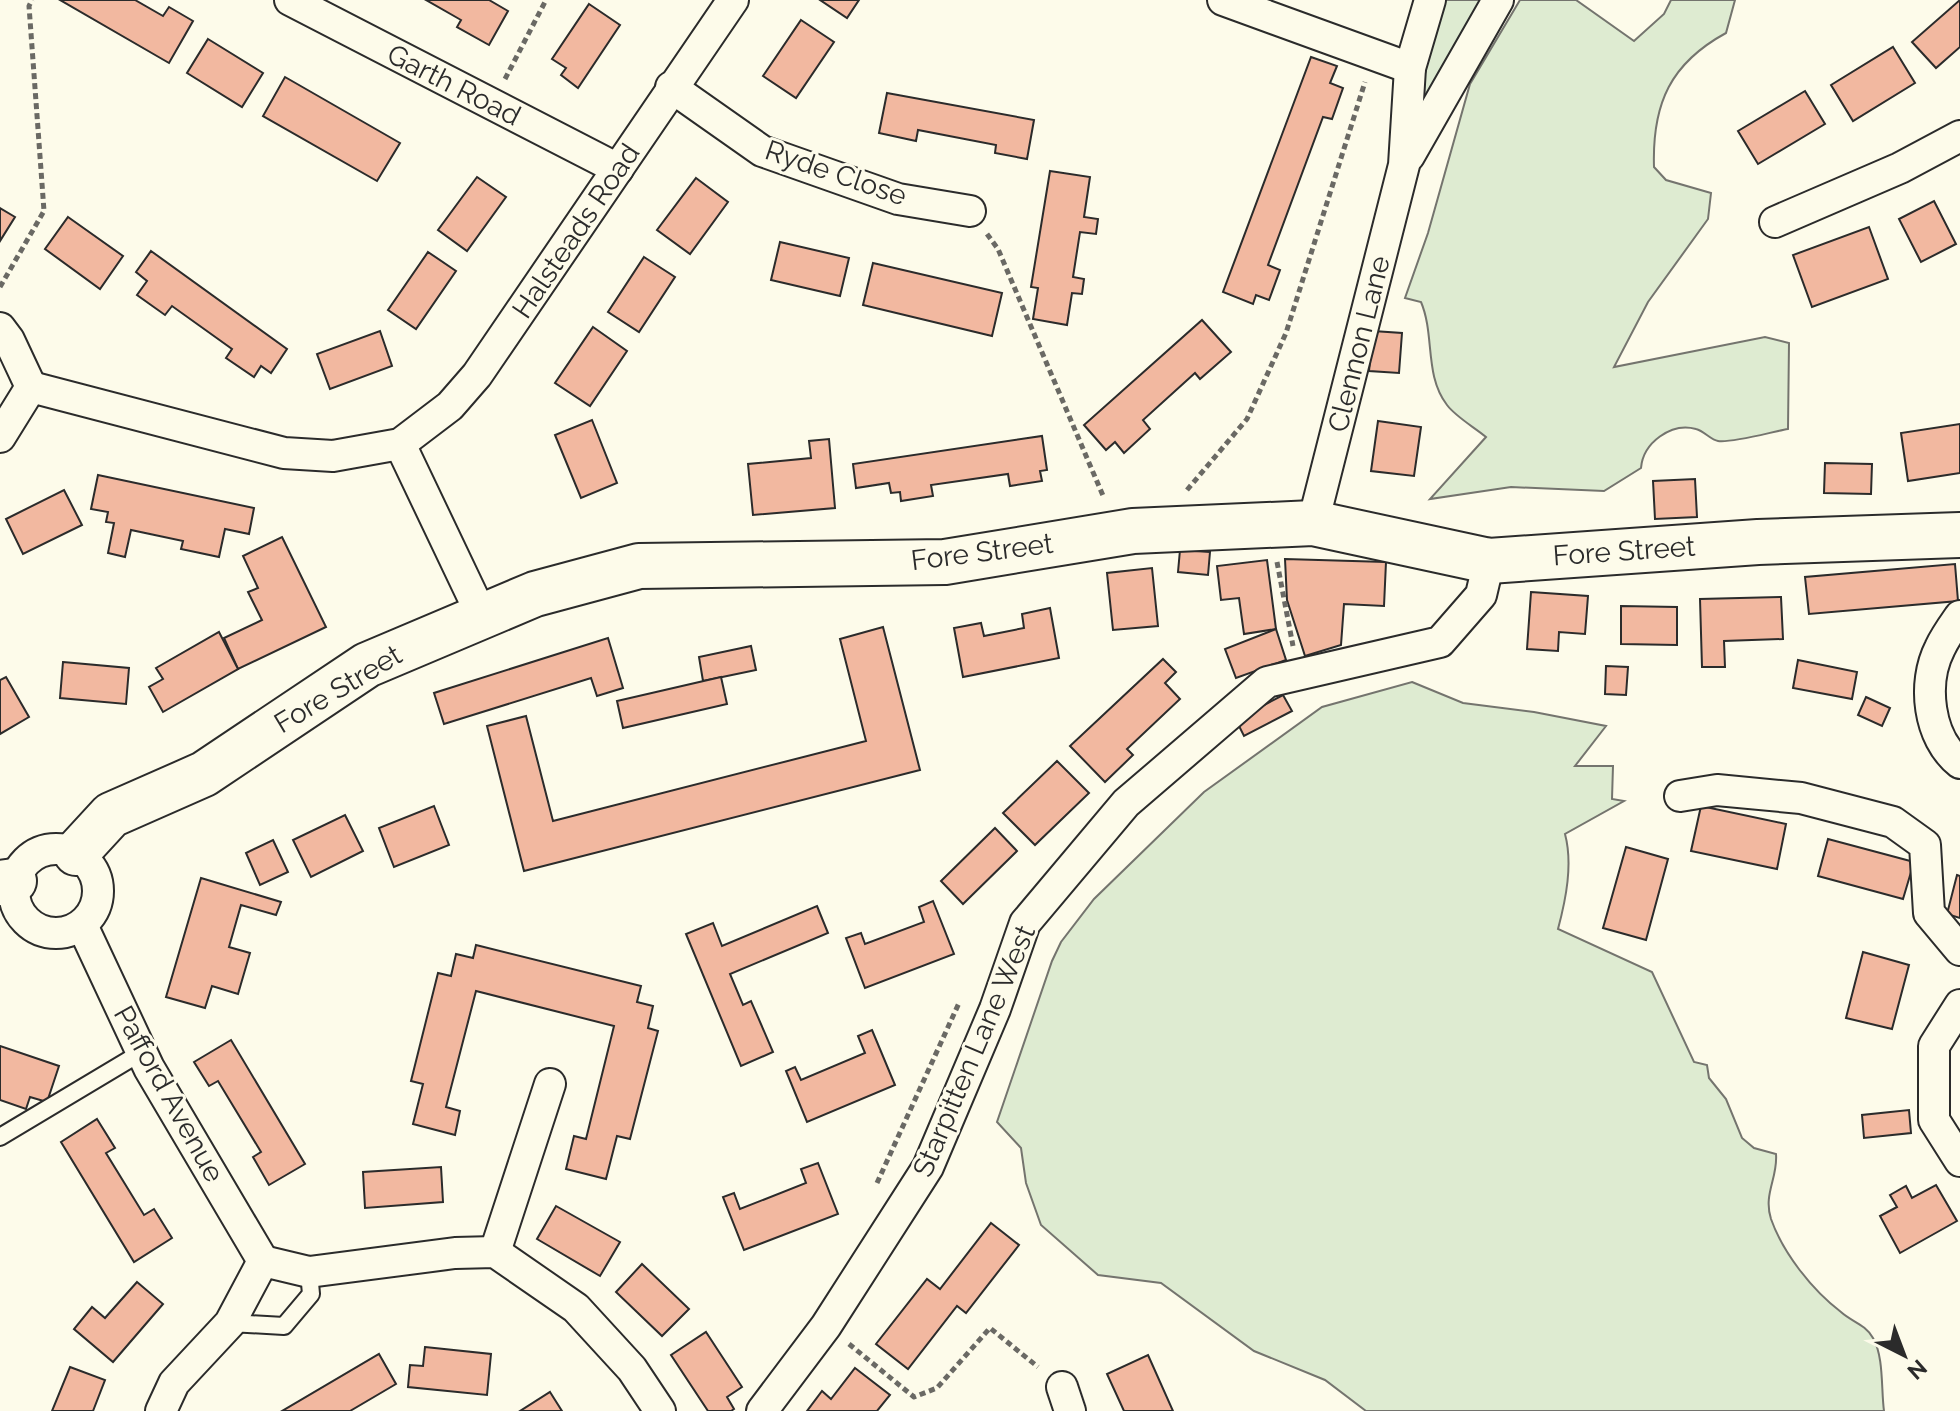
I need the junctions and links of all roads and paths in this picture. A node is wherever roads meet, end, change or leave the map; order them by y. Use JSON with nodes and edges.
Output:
{"nodes":[{"id":1,"x":32,"y":0,"type":"edge"},
{"id":2,"x":290,"y":0,"type":"edge"},
{"id":3,"x":546,"y":0,"type":"edge"},
{"id":4,"x":733,"y":0,"type":"edge"},
{"id":5,"x":1223,"y":0,"type":"edge"},
{"id":6,"x":1430,"y":0,"type":"edge"},
{"id":7,"x":1498,"y":0,"type":"edge"},
{"id":8,"x":1410,"y":68,"type":"junction"},
{"id":9,"x":671,"y":87,"type":"junction"},
{"id":10,"x":1359,"y":99,"type":"dead end"},
{"id":11,"x":491,"y":104,"type":"junction"},
{"id":12,"x":1960,"y":136,"type":"edge"},
{"id":13,"x":1404,"y":165,"type":"junction"},
{"id":14,"x":618,"y":169,"type":"junction"},
{"id":15,"x":970,"y":211,"type":"joint"},
{"id":16,"x":1775,"y":222,"type":"dead end"},
{"id":17,"x":0,"y":287,"type":"edge"},
{"id":18,"x":0,"y":328,"type":"edge"},
{"id":19,"x":31,"y":387,"type":"junction"},
{"id":20,"x":0,"y":437,"type":"edge"},
{"id":21,"x":400,"y":444,"type":"junction"},
{"id":22,"x":1293,"y":523,"type":"junction"},
{"id":23,"x":1126,"y":532,"type":"junction"},
{"id":24,"x":1960,"y":535,"type":"edge"},
{"id":25,"x":1489,"y":561,"type":"junction"},
{"id":26,"x":481,"y":614,"type":"junction"},
{"id":27,"x":1960,"y":616,"type":"edge"},
{"id":28,"x":1299,"y":674,"type":"junction"},
{"id":29,"x":1960,"y":763,"type":"edge"},
{"id":30,"x":1680,"y":796,"type":"dead end"},
{"id":31,"x":76,"y":853,"type":"junction"},
{"id":32,"x":7,"y":882,"type":"edge"},
{"id":33,"x":82,"y":925,"type":"junction"},
{"id":34,"x":1960,"y":950,"type":"edge"},
{"id":35,"x":1960,"y":1005,"type":"edge"},
{"id":36,"x":142,"y":1052,"type":"junction"},
{"id":37,"x":550,"y":1084,"type":"dead end"},
{"id":38,"x":0,"y":1137,"type":"edge"},
{"id":39,"x":1960,"y":1161,"type":"edge"},
{"id":40,"x":495,"y":1252,"type":"junction"},
{"id":41,"x":263,"y":1261,"type":"junction"},
{"id":42,"x":309,"y":1272,"type":"junction"},
{"id":43,"x":230,"y":1323,"type":"junction"},
{"id":44,"x":826,"y":1326,"type":"junction"},
{"id":45,"x":1066,"y":1399,"type":"edge"},
{"id":46,"x":161,"y":1411,"type":"edge"},
{"id":47,"x":660,"y":1411,"type":"edge"},
{"id":48,"x":762,"y":1411,"type":"edge"}],
"edges":[{"from":1,"to":17,"type":"path"},
{"from":2,"to":11,"type":"street","name":"Garth Road"},
{"from":3,"to":11,"type":"path"},
{"from":4,"to":9,"type":"street","name":"Halsteads Road"},
{"from":5,"to":8,"type":"street"},
{"from":6,"to":8,"type":"street","name":"Clennon Lane"},
{"from":7,"to":13,"type":"street","name":"Clennon Lane"},
{"from":8,"to":13,"type":"street","name":"Clennon Lane"},
{"from":9,"to":14,"type":"street","name":"Halsteads Road"},
{"from":9,"to":15,"type":"street","name":"Ryde Close"},
{"from":10,"to":23,"type":"path"},
{"from":11,"to":14,"type":"street","name":"Garth Road"},
{"from":12,"to":16,"type":"street"},
{"from":13,"to":22,"type":"street","name":"Clennon Lane"},
{"from":14,"to":21,"type":"street","name":"Halsteads Road"},
{"from":15,"to":23,"type":"path"},
{"from":18,"to":19,"type":"street"},
{"from":19,"to":20,"type":"street"},
{"from":19,"to":21,"type":"street","name":"Halsteads Road"},
{"from":21,"to":26,"type":"street"},
{"from":22,"to":23,"type":"street","name":"Fore Street"},
{"from":22,"to":25,"type":"street","name":"Fore Street"},
{"from":22,"to":28,"type":"path"},
{"from":23,"to":26,"type":"street","name":"Fore Street"},
{"from":24,"to":25,"type":"street","name":"Fore Street"},
{"from":25,"to":28,"type":"street","name":"Starpitten Lane West"},
{"from":26,"to":31,"type":"street","name":"Fore Street"},
{"from":27,"to":29,"type":"street"},
{"from":28,"to":44,"type":"street","name":"Starpitten Lane West"},
{"from":30,"to":34,"type":"street"},
{"from":31,"to":32,"type":"street"},
{"from":31,"to":33,"type":"street"},
{"from":32,"to":33,"type":"street"},
{"from":33,"to":36,"type":"street","name":"Pafford Avenue"},
{"from":35,"to":39,"type":"street"},
{"from":36,"to":38,"type":"lane"},
{"from":36,"to":41,"type":"street","name":"Pafford Avenue"},
{"from":37,"to":40,"type":"street"},
{"from":40,"to":42,"type":"street"},
{"from":40,"to":47,"type":"street"},
{"from":41,"to":42,"type":"street"},
{"from":41,"to":43,"type":"street"},
{"from":42,"to":43,"type":"lane"},
{"from":43,"to":46,"type":"street"},
{"from":44,"to":45,"type":"path"},
{"from":44,"to":48,"type":"street","name":"Starpitten Lane West"}]}
